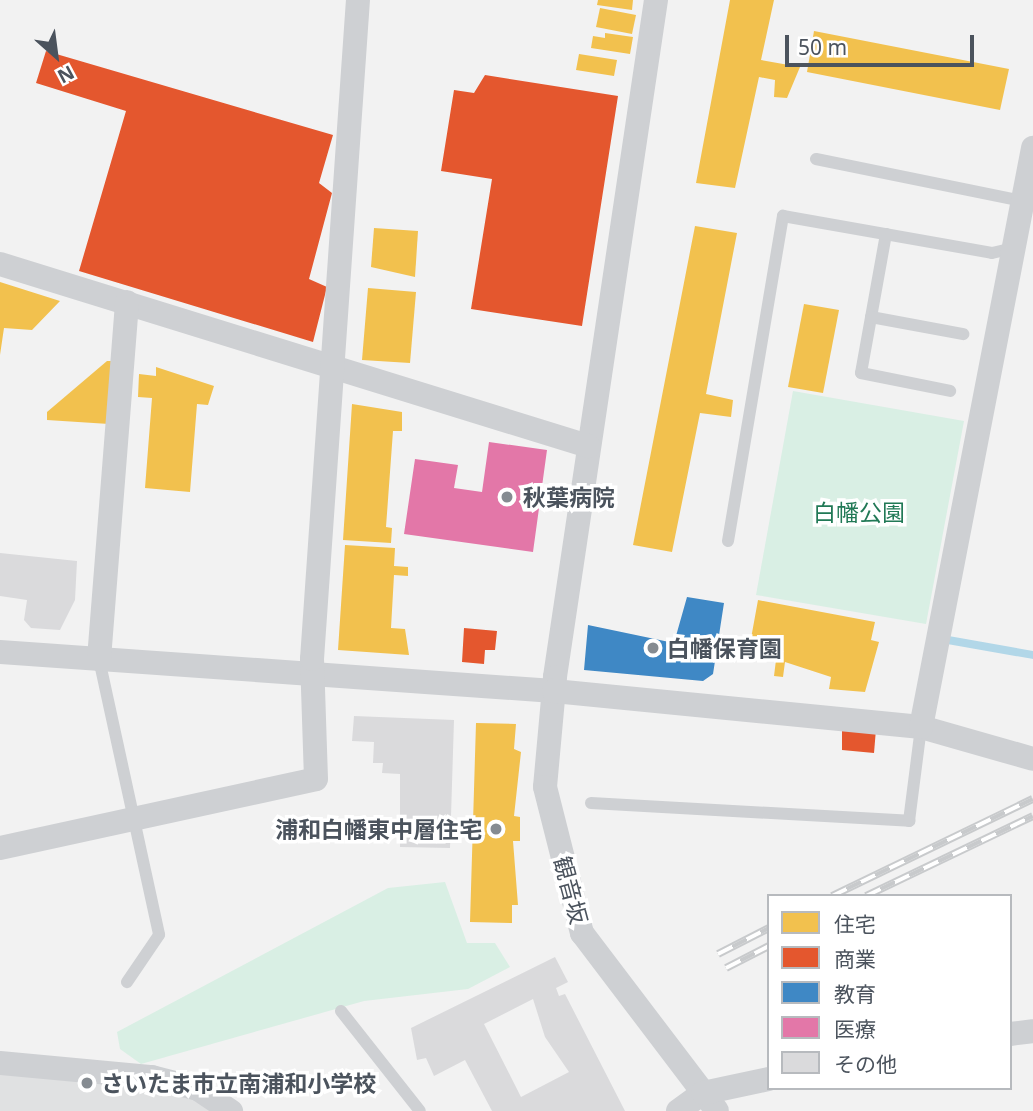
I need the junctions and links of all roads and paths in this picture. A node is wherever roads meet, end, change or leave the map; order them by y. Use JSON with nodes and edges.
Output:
{"nodes":[{"id":1,"x":358,"y":0,"type":"edge"},
{"id":2,"x":656,"y":0,"type":"edge"},
{"id":3,"x":1033,"y":148,"type":"edge"},
{"id":4,"x":816,"y":159,"type":"dead end"},
{"id":5,"x":1023,"y":201,"type":"junction"},
{"id":6,"x":886,"y":234,"type":"junction"},
{"id":7,"x":1023,"y":250,"type":"edge"},
{"id":8,"x":0,"y":264,"type":"edge"},
{"id":9,"x":127,"y":302,"type":"junction"},
{"id":10,"x":871,"y":317,"type":"junction"},
{"id":11,"x":963,"y":334,"type":"dead end"},
{"id":12,"x":332,"y":366,"type":"junction"},
{"id":13,"x":950,"y":391,"type":"dead end"},
{"id":14,"x":588,"y":446,"type":"junction"},
{"id":15,"x":728,"y":541,"type":"dead end"},
{"id":16,"x":0,"y":652,"type":"edge"},
{"id":17,"x":99,"y":659,"type":"junction"},
{"id":18,"x":311,"y":674,"type":"junction"},
{"id":19,"x":554,"y":691,"type":"junction"},
{"id":20,"x":921,"y":727,"type":"junction"},
{"id":21,"x":1033,"y":759,"type":"edge"},
{"id":22,"x":591,"y":803,"type":"dead end"},
{"id":23,"x":131,"y":820,"type":"junction"},
{"id":24,"x":0,"y":848,"type":"edge"},
{"id":25,"x":127,"y":982,"type":"dead end"},
{"id":26,"x":341,"y":1011,"type":"dead end"},
{"id":27,"x":1033,"y":1031,"type":"edge"},
{"id":28,"x":1012,"y":1034,"type":"edge"},
{"id":29,"x":0,"y":1063,"type":"edge"},
{"id":30,"x":767,"y":1080,"type":"edge"},
{"id":31,"x":710,"y":1102,"type":"edge"},
{"id":32,"x":231,"y":1111,"type":"edge"},
{"id":33,"x":420,"y":1111,"type":"edge"},
{"id":34,"x":678,"y":1111,"type":"edge"}],
"edges":[{"from":1,"to":12,"type":"street"},
{"from":2,"to":14,"type":"street","name":"観音坂"},
{"from":3,"to":5,"type":"street"},
{"from":4,"to":5,"type":"lane"},
{"from":5,"to":7,"type":"street"},
{"from":6,"to":7,"type":"lane"},
{"from":6,"to":10,"type":"lane"},
{"from":6,"to":15,"type":"lane"},
{"from":7,"to":20,"type":"street"},
{"from":8,"to":9,"type":"street"},
{"from":9,"to":12,"type":"street"},
{"from":9,"to":17,"type":"street"},
{"from":10,"to":11,"type":"lane"},
{"from":10,"to":13,"type":"lane"},
{"from":12,"to":14,"type":"street"},
{"from":12,"to":18,"type":"street"},
{"from":14,"to":19,"type":"street","name":"観音坂"},
{"from":16,"to":17,"type":"street"},
{"from":17,"to":18,"type":"street"},
{"from":17,"to":23,"type":"lane"},
{"from":18,"to":19,"type":"street"},
{"from":18,"to":23,"type":"street"},
{"from":19,"to":20,"type":"street"},
{"from":19,"to":31,"type":"street","name":"観音坂"},
{"from":20,"to":21,"type":"street"},
{"from":20,"to":22,"type":"lane"},
{"from":23,"to":24,"type":"street"},
{"from":23,"to":25,"type":"lane"},
{"from":26,"to":33,"type":"lane"},
{"from":27,"to":28,"type":"street"},
{"from":29,"to":32,"type":"street"},
{"from":30,"to":31,"type":"street"},
{"from":31,"to":34,"type":"street"}]}
